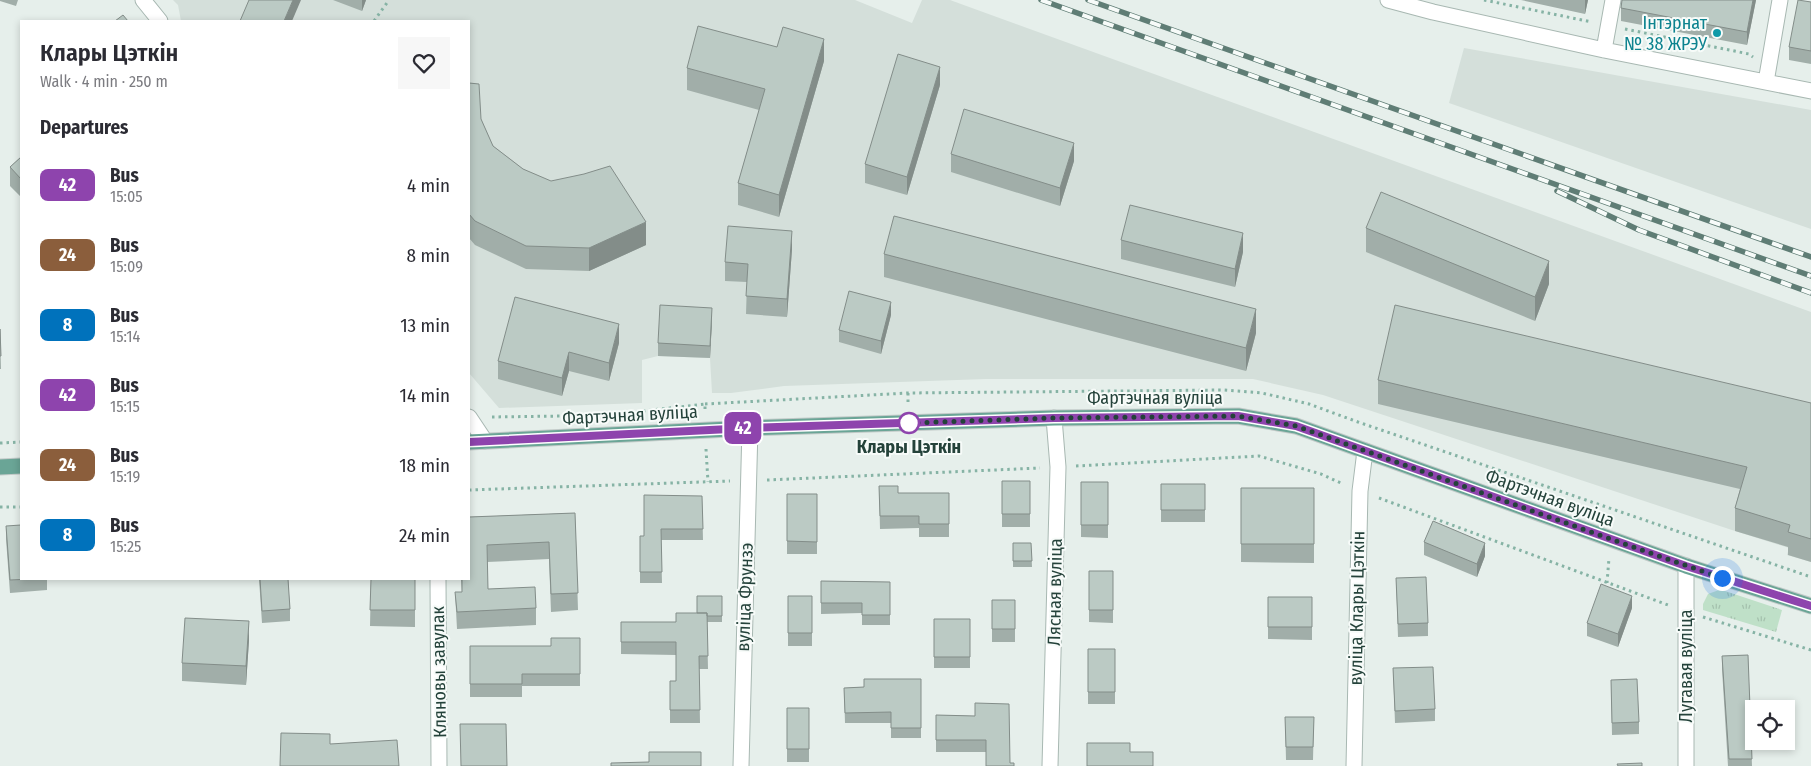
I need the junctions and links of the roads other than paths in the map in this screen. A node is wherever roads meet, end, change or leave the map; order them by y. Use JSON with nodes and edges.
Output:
{"nodes":[{"id":1,"x":143,"y":0,"type":"edge"},
{"id":2,"x":1388,"y":0,"type":"edge"},
{"id":3,"x":1613,"y":0,"type":"edge"},
{"id":4,"x":1780,"y":0,"type":"edge"},
{"id":5,"x":1435,"y":6,"type":"edge"},
{"id":6,"x":159,"y":20,"type":"edge"},
{"id":7,"x":1604,"y":50,"type":"junction"},
{"id":8,"x":1767,"y":76,"type":"junction"},
{"id":9,"x":1811,"y":91,"type":"edge"},
{"id":10,"x":470,"y":418,"type":"edge"},
{"id":11,"x":1054,"y":418,"type":"junction"},
{"id":12,"x":750,"y":428,"type":"junction"},
{"id":13,"x":485,"y":441,"type":"junction"},
{"id":14,"x":470,"y":442,"type":"edge"},
{"id":15,"x":1365,"y":451,"type":"junction"},
{"id":16,"x":20,"y":466,"type":"edge"},
{"id":17,"x":0,"y":467,"type":"edge"},
{"id":18,"x":1686,"y":566,"type":"junction"},
{"id":19,"x":438,"y":580,"type":"edge"},
{"id":20,"x":1811,"y":606,"type":"edge"},
{"id":21,"x":440,"y":766,"type":"edge"},
{"id":22,"x":741,"y":766,"type":"edge"},
{"id":23,"x":1050,"y":766,"type":"edge"},
{"id":24,"x":1354,"y":766,"type":"edge"},
{"id":25,"x":1686,"y":766,"type":"edge"}],
"edges":[{"from":1,"to":6,"type":"street"},
{"from":2,"to":5,"type":"street"},
{"from":3,"to":7,"type":"street"},
{"from":4,"to":8,"type":"street"},
{"from":5,"to":7,"type":"street"},
{"from":7,"to":8,"type":"street"},
{"from":8,"to":9,"type":"street"},
{"from":10,"to":13,"type":"street"},
{"from":11,"to":12,"type":"main road","name":"Фартэчная вуліца"},
{"from":11,"to":15,"type":"main road","name":"Фартэчная вуліца"},
{"from":11,"to":23,"type":"street","name":"Лясная вуліца"},
{"from":12,"to":13,"type":"main road","name":"Фартэчная вуліца"},
{"from":12,"to":22,"type":"street","name":"вуліца Фрунзэ"},
{"from":13,"to":14,"type":"main road","name":"Фартэчная вуліца"},
{"from":15,"to":18,"type":"main road","name":"Фартэчная вуліца"},
{"from":15,"to":24,"type":"street","name":"вуліца Клары Цэткін"},
{"from":16,"to":17,"type":"main road"},
{"from":18,"to":20,"type":"main road","name":"Фартэчная вуліца"},
{"from":18,"to":25,"type":"street","name":"Лугавая вуліца"},
{"from":19,"to":21,"type":"street","name":"Кляновы завулак"}]}
